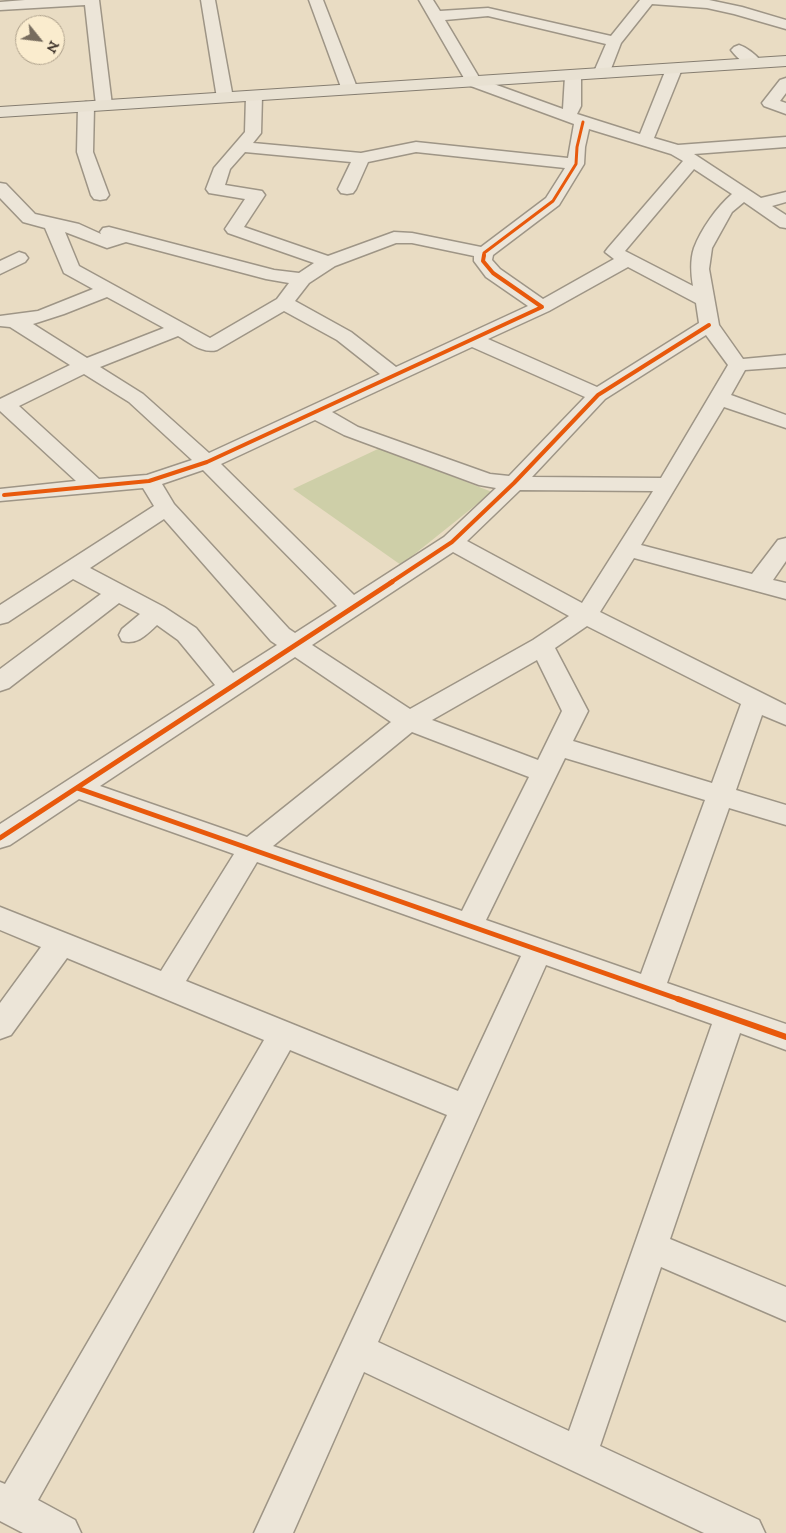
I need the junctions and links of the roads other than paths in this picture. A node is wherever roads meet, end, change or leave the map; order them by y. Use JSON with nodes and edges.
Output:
{"nodes":[{"id":1,"x":91,"y":0,"type":"edge"},
{"id":2,"x":208,"y":0,"type":"edge"},
{"id":3,"x":316,"y":0,"type":"edge"},
{"id":4,"x":426,"y":0,"type":"edge"},
{"id":5,"x":649,"y":0,"type":"edge"},
{"id":6,"x":756,"y":0,"type":"edge"},
{"id":7,"x":18,"y":3,"type":"edge"},
{"id":8,"x":0,"y":6,"type":"edge"},
{"id":9,"x":737,"y":10,"type":"junction"},
{"id":10,"x":436,"y":16,"type":"junction"},
{"id":11,"x":784,"y":23,"type":"edge"},
{"id":12,"x":615,"y":41,"type":"junction"},
{"id":13,"x":739,"y":50,"type":"dead end"},
{"id":14,"x":786,"y":61,"type":"edge"},
{"id":15,"x":755,"y":63,"type":"junction"},
{"id":16,"x":674,"y":68,"type":"junction"},
{"id":17,"x":601,"y":74,"type":"junction"},
{"id":18,"x":573,"y":76,"type":"junction"},
{"id":19,"x":474,"y":82,"type":"junction"},
{"id":20,"x":786,"y":83,"type":"edge"},
{"id":21,"x":350,"y":90,"type":"junction"},
{"id":22,"x":254,"y":96,"type":"junction"},
{"id":23,"x":225,"y":98,"type":"junction"},
{"id":24,"x":86,"y":106,"type":"junction"},
{"id":25,"x":104,"y":106,"type":"junction"},
{"id":26,"x":786,"y":109,"type":"edge"},
{"id":27,"x":0,"y":112,"type":"edge"},
{"id":28,"x":575,"y":120,"type":"junction"},
{"id":29,"x":645,"y":141,"type":"junction"},
{"id":30,"x":786,"y":142,"type":"edge"},
{"id":31,"x":241,"y":147,"type":"junction"},
{"id":32,"x":677,"y":150,"type":"junction"},
{"id":33,"x":361,"y":158,"type":"junction"},
{"id":34,"x":692,"y":161,"type":"junction"},
{"id":35,"x":576,"y":164,"type":"junction"},
{"id":36,"x":0,"y":188,"type":"edge"},
{"id":37,"x":346,"y":189,"type":"dead end"},
{"id":38,"x":742,"y":194,"type":"junction"},
{"id":39,"x":100,"y":195,"type":"dead end"},
{"id":40,"x":786,"y":197,"type":"edge"},
{"id":41,"x":758,"y":204,"type":"junction"},
{"id":42,"x":786,"y":223,"type":"edge"},
{"id":43,"x":53,"y":225,"type":"junction"},
{"id":44,"x":484,"y":253,"type":"junction"},
{"id":45,"x":19,"y":258,"type":"dead end"},
{"id":46,"x":628,"y":259,"type":"junction"},
{"id":47,"x":328,"y":262,"type":"junction"},
{"id":48,"x":0,"y":268,"type":"edge"},
{"id":49,"x":302,"y":279,"type":"junction"},
{"id":50,"x":108,"y":290,"type":"junction"},
{"id":51,"x":704,"y":300,"type":"junction"},
{"id":52,"x":284,"y":303,"type":"junction"},
{"id":53,"x":542,"y":307,"type":"junction"},
{"id":54,"x":8,"y":321,"type":"edge"},
{"id":55,"x":709,"y":325,"type":"junction"},
{"id":56,"x":180,"y":329,"type":"junction"},
{"id":57,"x":473,"y":340,"type":"junction"},
{"id":58,"x":786,"y":361,"type":"edge"},
{"id":59,"x":738,"y":365,"type":"junction"},
{"id":60,"x":84,"y":366,"type":"junction"},
{"id":61,"x":395,"y":376,"type":"junction"},
{"id":62,"x":598,"y":395,"type":"junction"},
{"id":63,"x":719,"y":398,"type":"junction"},
{"id":64,"x":2,"y":405,"type":"edge"},
{"id":65,"x":316,"y":412,"type":"junction"},
{"id":66,"x":786,"y":422,"type":"edge"},
{"id":67,"x":207,"y":462,"type":"junction"},
{"id":68,"x":149,"y":481,"type":"junction"},
{"id":69,"x":514,"y":483,"type":"junction"},
{"id":70,"x":668,"y":485,"type":"junction"},
{"id":71,"x":95,"y":487,"type":"junction"},
{"id":72,"x":4,"y":495,"type":"dead end"},
{"id":73,"x":166,"y":508,"type":"junction"},
{"id":74,"x":452,"y":542,"type":"junction"},
{"id":75,"x":786,"y":545,"type":"edge"},
{"id":76,"x":628,"y":549,"type":"junction"},
{"id":77,"x":73,"y":569,"type":"junction"},
{"id":78,"x":758,"y":583,"type":"junction"},
{"id":79,"x":786,"y":591,"type":"edge"},
{"id":80,"x":117,"y":593,"type":"junction"},
{"id":81,"x":352,"y":608,"type":"junction"},
{"id":82,"x":156,"y":614,"type":"junction"},
{"id":83,"x":586,"y":615,"type":"junction"},
{"id":84,"x":0,"y":616,"type":"edge"},
{"id":85,"x":131,"y":635,"type":"dead end"},
{"id":86,"x":295,"y":645,"type":"junction"},
{"id":87,"x":542,"y":646,"type":"junction"},
{"id":88,"x":0,"y":682,"type":"edge"},
{"id":89,"x":231,"y":687,"type":"junction"},
{"id":90,"x":755,"y":700,"type":"junction"},
{"id":91,"x":786,"y":716,"type":"edge"},
{"id":92,"x":409,"y":721,"type":"junction"},
{"id":93,"x":558,"y":746,"type":"junction"},
{"id":94,"x":545,"y":773,"type":"junction"},
{"id":95,"x":77,"y":788,"type":"junction"},
{"id":96,"x":720,"y":795,"type":"junction"},
{"id":97,"x":786,"y":816,"type":"edge"},
{"id":98,"x":0,"y":838,"type":"edge"},
{"id":99,"x":250,"y":849,"type":"junction"},
{"id":100,"x":0,"y":918,"type":"edge"},
{"id":101,"x":469,"y":926,"type":"junction"},
{"id":102,"x":61,"y":943,"type":"junction"},
{"id":103,"x":538,"y":950,"type":"junction"},
{"id":104,"x":168,"y":986,"type":"junction"},
{"id":105,"x":650,"y":989,"type":"junction"},
{"id":106,"x":730,"y":1017,"type":"junction"},
{"id":107,"x":0,"y":1026,"type":"edge"},
{"id":108,"x":284,"y":1034,"type":"junction"},
{"id":109,"x":786,"y":1037,"type":"edge"},
{"id":110,"x":466,"y":1109,"type":"junction"},
{"id":111,"x":651,"y":1247,"type":"junction"},
{"id":112,"x":786,"y":1304,"type":"edge"},
{"id":113,"x":356,"y":1350,"type":"junction"},
{"id":114,"x":579,"y":1454,"type":"junction"},
{"id":115,"x":6,"y":1504,"type":"edge"},
{"id":116,"x":62,"y":1533,"type":"edge"},
{"id":117,"x":273,"y":1533,"type":"edge"},
{"id":118,"x":746,"y":1533,"type":"edge"}],
"edges":[{"from":1,"to":7,"type":"street"},
{"from":1,"to":25,"type":"street"},
{"from":2,"to":23,"type":"street"},
{"from":3,"to":21,"type":"street"},
{"from":4,"to":10,"type":"street"},
{"from":5,"to":9,"type":"street"},
{"from":5,"to":12,"type":"street"},
{"from":6,"to":9,"type":"street"},
{"from":7,"to":8,"type":"street"},
{"from":9,"to":11,"type":"street"},
{"from":10,"to":12,"type":"street"},
{"from":10,"to":19,"type":"street"},
{"from":12,"to":17,"type":"street"},
{"from":13,"to":15,"type":"street"},
{"from":14,"to":15,"type":"main road"},
{"from":15,"to":16,"type":"main road"},
{"from":16,"to":17,"type":"main road"},
{"from":16,"to":29,"type":"street"},
{"from":17,"to":18,"type":"main road"},
{"from":18,"to":19,"type":"main road"},
{"from":18,"to":28,"type":"street"},
{"from":19,"to":21,"type":"main road"},
{"from":19,"to":28,"type":"street"},
{"from":20,"to":26,"type":"street"},
{"from":21,"to":22,"type":"main road"},
{"from":22,"to":23,"type":"main road"},
{"from":22,"to":31,"type":"street"},
{"from":23,"to":25,"type":"main road"},
{"from":24,"to":25,"type":"main road"},
{"from":24,"to":27,"type":"main road"},
{"from":24,"to":39,"type":"street"},
{"from":28,"to":29,"type":"street"},
{"from":28,"to":35,"type":"street"},
{"from":29,"to":32,"type":"street"},
{"from":30,"to":32,"type":"street"},
{"from":31,"to":33,"type":"street"},
{"from":31,"to":47,"type":"street"},
{"from":32,"to":34,"type":"street"},
{"from":33,"to":35,"type":"street"},
{"from":33,"to":37,"type":"street"},
{"from":34,"to":38,"type":"street"},
{"from":34,"to":46,"type":"street"},
{"from":35,"to":44,"type":"street"},
{"from":36,"to":43,"type":"street"},
{"from":38,"to":41,"type":"street"},
{"from":38,"to":51,"type":"street"},
{"from":40,"to":41,"type":"street"},
{"from":41,"to":42,"type":"street"},
{"from":43,"to":49,"type":"street"},
{"from":43,"to":50,"type":"street"},
{"from":44,"to":47,"type":"street"},
{"from":44,"to":53,"type":"street"},
{"from":45,"to":48,"type":"street"},
{"from":46,"to":51,"type":"street"},
{"from":46,"to":53,"type":"street"},
{"from":47,"to":49,"type":"street"},
{"from":49,"to":52,"type":"street"},
{"from":50,"to":54,"type":"street"},
{"from":50,"to":56,"type":"street"},
{"from":51,"to":55,"type":"street"},
{"from":52,"to":56,"type":"street"},
{"from":52,"to":61,"type":"street"},
{"from":53,"to":57,"type":"street"},
{"from":54,"to":60,"type":"street"},
{"from":55,"to":59,"type":"street"},
{"from":55,"to":62,"type":"street"},
{"from":56,"to":60,"type":"street"},
{"from":57,"to":61,"type":"street"},
{"from":57,"to":62,"type":"street"},
{"from":58,"to":59,"type":"street"},
{"from":59,"to":63,"type":"street"},
{"from":60,"to":64,"type":"street"},
{"from":60,"to":67,"type":"street"},
{"from":61,"to":65,"type":"street"},
{"from":62,"to":69,"type":"street"},
{"from":63,"to":66,"type":"street"},
{"from":63,"to":70,"type":"street"},
{"from":64,"to":71,"type":"street"},
{"from":65,"to":67,"type":"street"},
{"from":65,"to":69,"type":"street"},
{"from":67,"to":68,"type":"street"},
{"from":67,"to":81,"type":"street"},
{"from":68,"to":71,"type":"street"},
{"from":68,"to":73,"type":"street"},
{"from":69,"to":70,"type":"street"},
{"from":69,"to":74,"type":"street"},
{"from":70,"to":76,"type":"street"},
{"from":71,"to":72,"type":"street"},
{"from":73,"to":77,"type":"street"},
{"from":73,"to":86,"type":"street"},
{"from":74,"to":81,"type":"street"},
{"from":74,"to":83,"type":"street"},
{"from":75,"to":78,"type":"street"},
{"from":76,"to":78,"type":"street"},
{"from":76,"to":83,"type":"street"},
{"from":77,"to":80,"type":"street"},
{"from":77,"to":84,"type":"street"},
{"from":78,"to":79,"type":"street"},
{"from":80,"to":82,"type":"street"},
{"from":80,"to":88,"type":"street"},
{"from":81,"to":86,"type":"street"},
{"from":82,"to":85,"type":"street"},
{"from":82,"to":89,"type":"street"},
{"from":83,"to":87,"type":"street"},
{"from":83,"to":90,"type":"street"},
{"from":86,"to":89,"type":"street"},
{"from":86,"to":92,"type":"street"},
{"from":87,"to":92,"type":"street"},
{"from":87,"to":93,"type":"street"},
{"from":89,"to":95,"type":"street"},
{"from":90,"to":91,"type":"street"},
{"from":90,"to":96,"type":"street"},
{"from":92,"to":94,"type":"street"},
{"from":92,"to":99,"type":"street"},
{"from":93,"to":94,"type":"street"},
{"from":93,"to":96,"type":"street"},
{"from":94,"to":101,"type":"street"},
{"from":95,"to":98,"type":"street"},
{"from":95,"to":99,"type":"street"},
{"from":96,"to":97,"type":"street"},
{"from":96,"to":105,"type":"street"},
{"from":99,"to":101,"type":"street"},
{"from":99,"to":104,"type":"street"},
{"from":100,"to":102,"type":"street"},
{"from":101,"to":103,"type":"street"},
{"from":102,"to":104,"type":"street"},
{"from":102,"to":107,"type":"street"},
{"from":103,"to":105,"type":"street"},
{"from":103,"to":110,"type":"street"},
{"from":104,"to":108,"type":"street"},
{"from":105,"to":106,"type":"street"},
{"from":106,"to":109,"type":"street"},
{"from":106,"to":111,"type":"street"},
{"from":108,"to":110,"type":"street"},
{"from":108,"to":115,"type":"street"},
{"from":110,"to":113,"type":"street"},
{"from":111,"to":112,"type":"street"},
{"from":111,"to":114,"type":"street"},
{"from":113,"to":114,"type":"street"},
{"from":113,"to":117,"type":"street"},
{"from":114,"to":118,"type":"street"},
{"from":115,"to":116,"type":"street"}]}
